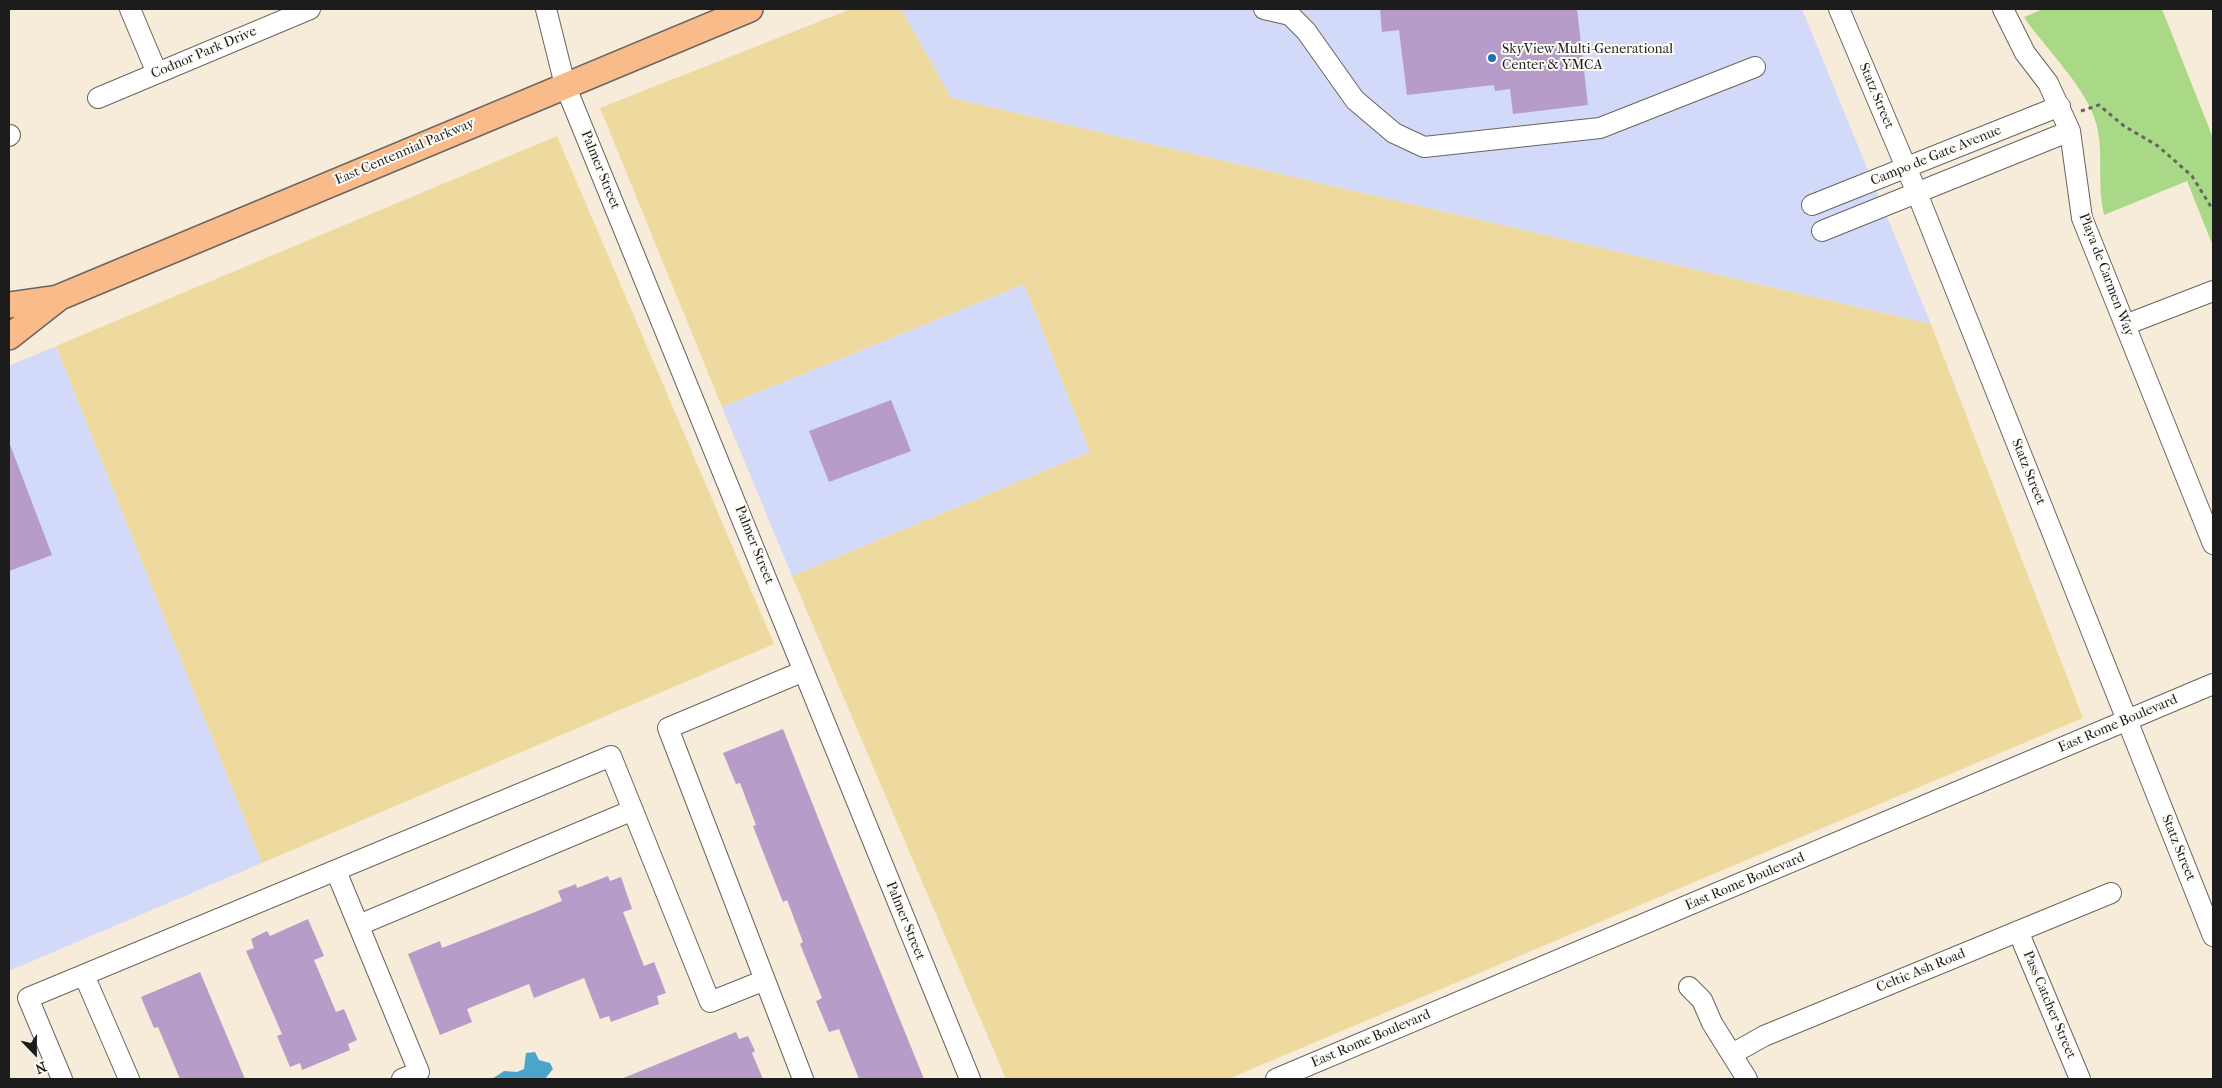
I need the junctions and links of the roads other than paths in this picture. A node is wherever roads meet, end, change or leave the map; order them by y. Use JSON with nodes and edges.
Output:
{"nodes":[{"id":1,"x":130,"y":9,"type":"edge"},
{"id":2,"x":310,"y":9,"type":"edge"},
{"id":3,"x":546,"y":9,"type":"edge"},
{"id":4,"x":750,"y":9,"type":"edge"},
{"id":5,"x":1264,"y":9,"type":"edge"},
{"id":6,"x":1839,"y":9,"type":"edge"},
{"id":7,"x":2003,"y":9,"type":"edge"},
{"id":8,"x":1755,"y":67,"type":"dead end"},
{"id":9,"x":157,"y":72,"type":"junction"},
{"id":10,"x":566,"y":85,"type":"junction"},
{"id":11,"x":98,"y":98,"type":"dead end"},
{"id":12,"x":2060,"y":106,"type":"junction"},
{"id":13,"x":2070,"y":131,"type":"junction"},
{"id":14,"x":1907,"y":167,"type":"junction"},
{"id":15,"x":1917,"y":193,"type":"junction"},
{"id":16,"x":1812,"y":205,"type":"dead end"},
{"id":17,"x":1822,"y":231,"type":"dead end"},
{"id":18,"x":2213,"y":291,"type":"edge"},
{"id":19,"x":60,"y":297,"type":"junction"},
{"id":20,"x":9,"y":305,"type":"edge"},
{"id":21,"x":2125,"y":325,"type":"junction"},
{"id":22,"x":9,"y":337,"type":"edge"},
{"id":23,"x":2211,"y":535,"type":"edge"},
{"id":24,"x":804,"y":672,"type":"junction"},
{"id":25,"x":2213,"y":684,"type":"edge"},
{"id":26,"x":2126,"y":721,"type":"junction"},
{"id":27,"x":633,"y":810,"type":"junction"},
{"id":28,"x":336,"y":871,"type":"junction"},
{"id":29,"x":2111,"y":893,"type":"dead end"},
{"id":30,"x":359,"y":925,"type":"junction"},
{"id":31,"x":2018,"y":931,"type":"junction"},
{"id":32,"x":2213,"y":936,"type":"edge"},
{"id":33,"x":84,"y":975,"type":"junction"},
{"id":34,"x":765,"y":980,"type":"junction"},
{"id":35,"x":1689,"y":987,"type":"dead end"},
{"id":36,"x":1732,"y":1054,"type":"junction"},
{"id":37,"x":62,"y":1079,"type":"edge"},
{"id":38,"x":129,"y":1079,"type":"edge"},
{"id":39,"x":402,"y":1079,"type":"edge"},
{"id":40,"x":804,"y":1079,"type":"edge"},
{"id":41,"x":970,"y":1079,"type":"edge"},
{"id":42,"x":1276,"y":1079,"type":"edge"},
{"id":43,"x":1747,"y":1079,"type":"edge"},
{"id":44,"x":2080,"y":1079,"type":"edge"}],
"edges":[{"from":1,"to":9,"type":"street"},
{"from":2,"to":9,"type":"street","name":"Codnor Park Drive"},
{"from":3,"to":10,"type":"street","name":"Palmer Street"},
{"from":4,"to":10,"type":"main road","name":"East Centennial Parkway"},
{"from":5,"to":8,"type":"street"},
{"from":6,"to":14,"type":"street","name":"Statz Street"},
{"from":7,"to":12,"type":"street","name":"Playa de Carmen Way"},
{"from":9,"to":11,"type":"street","name":"Codnor Park Drive"},
{"from":10,"to":19,"type":"main road","name":"East Centennial Parkway"},
{"from":10,"to":24,"type":"street","name":"Palmer Street"},
{"from":12,"to":13,"type":"street","name":"Playa de Carmen Way"},
{"from":12,"to":14,"type":"street","name":"Campo de Gate Avenue"},
{"from":13,"to":15,"type":"street","name":"Campo de Gate Avenue"},
{"from":13,"to":21,"type":"street","name":"Playa de Carmen Way"},
{"from":14,"to":15,"type":"street","name":"Statz Street"},
{"from":14,"to":16,"type":"street","name":"Campo de Gate Avenue"},
{"from":15,"to":17,"type":"street","name":"Campo de Gate Avenue"},
{"from":15,"to":26,"type":"street","name":"Statz Street"},
{"from":18,"to":21,"type":"street"},
{"from":19,"to":20,"type":"main road","name":"East Centennial Parkway"},
{"from":19,"to":22,"type":"main road","name":"East Centennial Parkway"},
{"from":21,"to":23,"type":"street","name":"Playa de Carmen Way"},
{"from":24,"to":34,"type":"street"},
{"from":24,"to":41,"type":"street","name":"Palmer Street"},
{"from":25,"to":26,"type":"street","name":"East Rome Boulevard"},
{"from":26,"to":32,"type":"street","name":"Statz Street"},
{"from":26,"to":42,"type":"street","name":"East Rome Boulevard"},
{"from":27,"to":28,"type":"street"},
{"from":27,"to":30,"type":"street"},
{"from":27,"to":34,"type":"street"},
{"from":28,"to":30,"type":"street"},
{"from":28,"to":33,"type":"street"},
{"from":29,"to":31,"type":"street","name":"Celtic Ash Road"},
{"from":30,"to":39,"type":"street"},
{"from":31,"to":36,"type":"street","name":"Celtic Ash Road"},
{"from":31,"to":44,"type":"street","name":"Pass Catcher Street"},
{"from":33,"to":37,"type":"street"},
{"from":33,"to":38,"type":"street"},
{"from":34,"to":40,"type":"street"},
{"from":35,"to":36,"type":"street"},
{"from":36,"to":43,"type":"street"}]}
